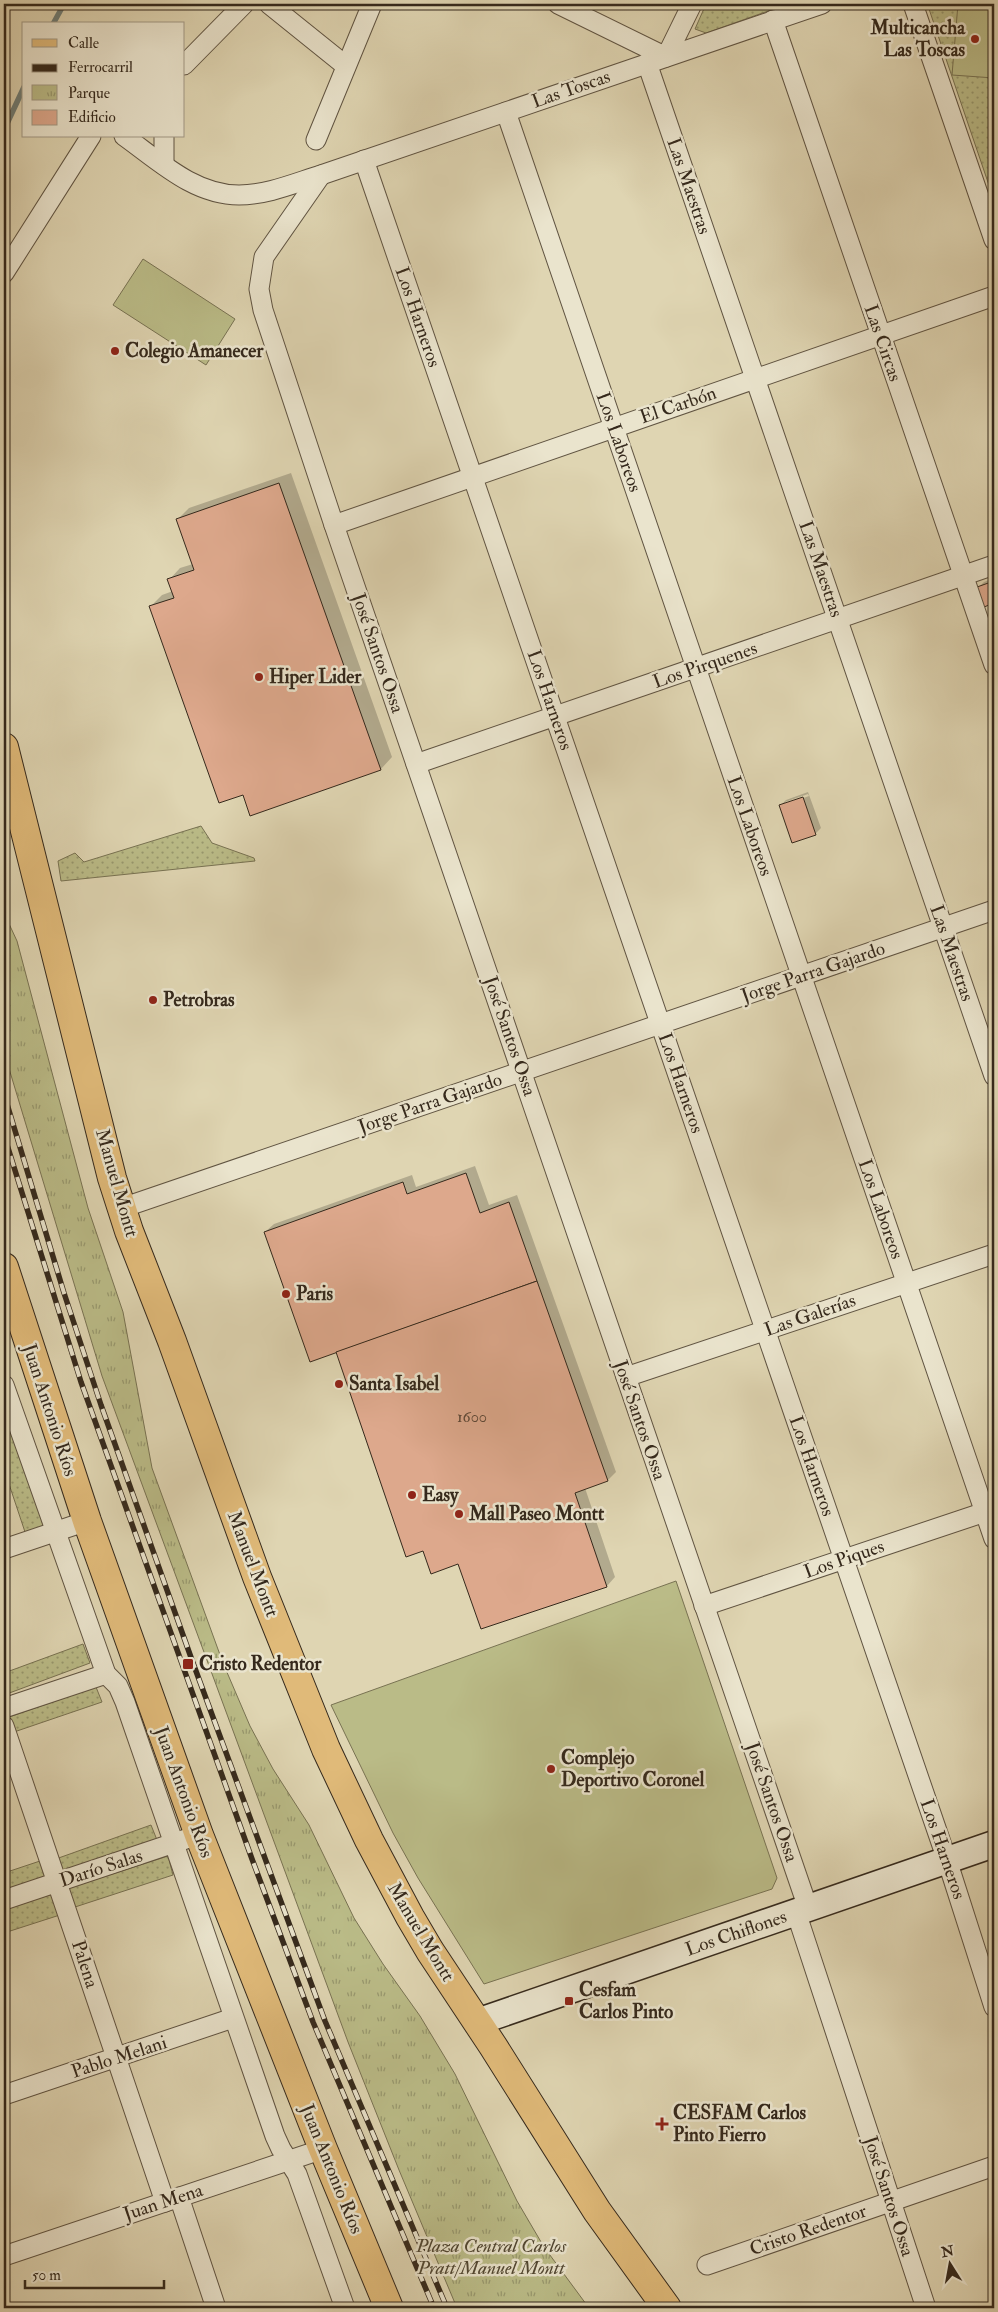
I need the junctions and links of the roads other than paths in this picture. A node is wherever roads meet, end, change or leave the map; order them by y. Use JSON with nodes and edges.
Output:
{"nodes":[{"id":1,"x":244,"y":4,"type":"edge"},
{"id":2,"x":269,"y":4,"type":"edge"},
{"id":3,"x":372,"y":4,"type":"edge"},
{"id":4,"x":558,"y":4,"type":"edge"},
{"id":5,"x":692,"y":4,"type":"edge"},
{"id":6,"x":822,"y":4,"type":"edge"},
{"id":7,"x":913,"y":4,"type":"edge"},
{"id":8,"x":773,"y":20,"type":"junction"},
{"id":9,"x":666,"y":57,"type":"junction"},
{"id":10,"x":647,"y":63,"type":"junction"},
{"id":11,"x":185,"y":64,"type":"edge"},
{"id":12,"x":346,"y":66,"type":"junction"},
{"id":13,"x":506,"y":112,"type":"junction"},
{"id":14,"x":90,"y":138,"type":"edge"},
{"id":15,"x":127,"y":138,"type":"edge"},
{"id":16,"x":164,"y":138,"type":"edge"},
{"id":17,"x":316,"y":140,"type":"dead end"},
{"id":18,"x":364,"y":160,"type":"junction"},
{"id":19,"x":164,"y":165,"type":"junction"},
{"id":20,"x":321,"y":175,"type":"junction"},
{"id":21,"x":994,"y":240,"type":"edge"},
{"id":22,"x":4,"y":273,"type":"edge"},
{"id":23,"x":994,"y":296,"type":"edge"},
{"id":24,"x":881,"y":335,"type":"junction"},
{"id":25,"x":755,"y":379,"type":"junction"},
{"id":26,"x":614,"y":428,"type":"junction"},
{"id":27,"x":473,"y":476,"type":"junction"},
{"id":28,"x":334,"y":525,"type":"junction"},
{"id":29,"x":994,"y":565,"type":"edge"},
{"id":30,"x":964,"y":576,"type":"junction"},
{"id":31,"x":838,"y":619,"type":"junction"},
{"id":32,"x":994,"y":665,"type":"edge"},
{"id":33,"x":696,"y":668,"type":"junction"},
{"id":34,"x":555,"y":716,"type":"junction"},
{"id":35,"x":4,"y":747,"type":"edge"},
{"id":36,"x":416,"y":764,"type":"junction"},
{"id":37,"x":994,"y":910,"type":"edge"},
{"id":38,"x":943,"y":927,"type":"junction"},
{"id":39,"x":801,"y":976,"type":"junction"},
{"id":40,"x":660,"y":1024,"type":"junction"},
{"id":41,"x":522,"y":1071,"type":"junction"},
{"id":42,"x":994,"y":1076,"type":"edge"},
{"id":43,"x":122,"y":1208,"type":"junction"},
{"id":44,"x":994,"y":1254,"type":"edge"},
{"id":45,"x":4,"y":1267,"type":"edge"},
{"id":46,"x":906,"y":1283,"type":"junction"},
{"id":47,"x":765,"y":1330,"type":"junction"},
{"id":48,"x":626,"y":1377,"type":"junction"},
{"id":49,"x":4,"y":1385,"type":"edge"},
{"id":50,"x":986,"y":1491,"type":"edge"},
{"id":51,"x":985,"y":1512,"type":"junction"},
{"id":52,"x":87,"y":1521,"type":"junction"},
{"id":53,"x":55,"y":1532,"type":"junction"},
{"id":54,"x":994,"y":1539,"type":"edge"},
{"id":55,"x":4,"y":1549,"type":"edge"},
{"id":56,"x":844,"y":1560,"type":"junction"},
{"id":57,"x":704,"y":1606,"type":"junction"},
{"id":58,"x":106,"y":1674,"type":"junction"},
{"id":59,"x":4,"y":1708,"type":"edge"},
{"id":60,"x":4,"y":1726,"type":"edge"},
{"id":61,"x":186,"y":1840,"type":"junction"},
{"id":62,"x":994,"y":1844,"type":"edge"},
{"id":63,"x":947,"y":1860,"type":"junction"},
{"id":64,"x":58,"y":1882,"type":"junction"},
{"id":65,"x":4,"y":1900,"type":"edge"},
{"id":66,"x":802,"y":1910,"type":"junction"},
{"id":67,"x":994,"y":2007,"type":"edge"},
{"id":68,"x":233,"y":2018,"type":"junction"},
{"id":69,"x":477,"y":2022,"type":"junction"},
{"id":70,"x":116,"y":2057,"type":"junction"},
{"id":71,"x":4,"y":2095,"type":"edge"},
{"id":72,"x":323,"y":2149,"type":"junction"},
{"id":73,"x":288,"y":2161,"type":"junction"},
{"id":74,"x":994,"y":2166,"type":"edge"},
{"id":75,"x":172,"y":2200,"type":"junction"},
{"id":76,"x":891,"y":2202,"type":"junction"},
{"id":77,"x":4,"y":2256,"type":"edge"},
{"id":78,"x":707,"y":2265,"type":"dead end"},
{"id":79,"x":216,"y":2308,"type":"edge"},
{"id":80,"x":344,"y":2308,"type":"edge"},
{"id":81,"x":388,"y":2308,"type":"edge"},
{"id":82,"x":668,"y":2308,"type":"edge"},
{"id":83,"x":926,"y":2308,"type":"edge"}],
"edges":[{"from":1,"to":11,"type":"street"},
{"from":2,"to":12,"type":"street"},
{"from":3,"to":12,"type":"street"},
{"from":4,"to":9,"type":"street"},
{"from":5,"to":9,"type":"street"},
{"from":6,"to":8,"type":"street","name":"Las Toscas"},
{"from":7,"to":21,"type":"street"},
{"from":8,"to":9,"type":"street","name":"Las Toscas"},
{"from":8,"to":24,"type":"street","name":"Las Circas"},
{"from":9,"to":10,"type":"street","name":"Las Toscas"},
{"from":10,"to":13,"type":"street","name":"Las Toscas"},
{"from":10,"to":25,"type":"street","name":"Las Maestras"},
{"from":12,"to":17,"type":"street"},
{"from":13,"to":18,"type":"street","name":"Las Toscas"},
{"from":13,"to":26,"type":"street","name":"Los Laboreos"},
{"from":14,"to":22,"type":"street"},
{"from":15,"to":19,"type":"street","name":"Las Toscas"},
{"from":16,"to":19,"type":"street"},
{"from":18,"to":20,"type":"street","name":"Las Toscas"},
{"from":18,"to":27,"type":"street","name":"Los Harneros"},
{"from":19,"to":20,"type":"street","name":"Las Toscas"},
{"from":20,"to":28,"type":"street","name":"José Santos Ossa"},
{"from":23,"to":24,"type":"street","name":"El Carbón"},
{"from":24,"to":25,"type":"street","name":"El Carbón"},
{"from":24,"to":30,"type":"street","name":"Las Circas"},
{"from":25,"to":26,"type":"street","name":"El Carbón"},
{"from":25,"to":31,"type":"street","name":"Las Maestras"},
{"from":26,"to":27,"type":"street","name":"El Carbón"},
{"from":26,"to":33,"type":"street","name":"Los Laboreos"},
{"from":27,"to":28,"type":"street","name":"El Carbón"},
{"from":27,"to":34,"type":"street","name":"Los Harneros"},
{"from":28,"to":36,"type":"street","name":"José Santos Ossa"},
{"from":29,"to":30,"type":"street","name":"Los Pirquenes"},
{"from":30,"to":31,"type":"street","name":"Los Pirquenes"},
{"from":30,"to":32,"type":"street","name":"Las Circas"},
{"from":31,"to":33,"type":"street","name":"Los Pirquenes"},
{"from":31,"to":38,"type":"street","name":"Las Maestras"},
{"from":33,"to":34,"type":"street","name":"Los Pirquenes"},
{"from":33,"to":39,"type":"street","name":"Los Laboreos"},
{"from":34,"to":36,"type":"street","name":"Los Pirquenes"},
{"from":34,"to":40,"type":"street","name":"Los Harneros"},
{"from":35,"to":43,"type":"main road","name":"Manuel Montt"},
{"from":36,"to":41,"type":"street","name":"José Santos Ossa"},
{"from":37,"to":38,"type":"street","name":"Jorge Parra Gajardo"},
{"from":38,"to":39,"type":"street","name":"Jorge Parra Gajardo"},
{"from":38,"to":42,"type":"street","name":"Las Maestras"},
{"from":39,"to":40,"type":"street","name":"Jorge Parra Gajardo"},
{"from":39,"to":46,"type":"street","name":"Los Laboreos"},
{"from":40,"to":41,"type":"street","name":"Jorge Parra Gajardo"},
{"from":40,"to":47,"type":"street","name":"Los Harneros"},
{"from":41,"to":43,"type":"street","name":"Jorge Parra Gajardo"},
{"from":41,"to":48,"type":"street","name":"José Santos Ossa"},
{"from":43,"to":69,"type":"main road","name":"Manuel Montt"},
{"from":44,"to":46,"type":"street","name":"Las Galerías"},
{"from":45,"to":52,"type":"main road","name":"Juan Antonio Ríos"},
{"from":46,"to":47,"type":"street","name":"Las Galerías"},
{"from":46,"to":50,"type":"street","name":"Los Laboreos"},
{"from":47,"to":48,"type":"street","name":"Las Galerías"},
{"from":47,"to":56,"type":"street","name":"Los Harneros"},
{"from":48,"to":57,"type":"street","name":"José Santos Ossa"},
{"from":49,"to":53,"type":"street"},
{"from":50,"to":51,"type":"street","name":"Los Laboreos"},
{"from":51,"to":54,"type":"street","name":"Los Laboreos"},
{"from":51,"to":56,"type":"street","name":"Los Piques"},
{"from":52,"to":53,"type":"street"},
{"from":52,"to":61,"type":"main road","name":"Juan Antonio Ríos"},
{"from":53,"to":55,"type":"street"},
{"from":53,"to":58,"type":"street"},
{"from":56,"to":57,"type":"street","name":"Los Piques"},
{"from":56,"to":63,"type":"street","name":"Los Harneros"},
{"from":57,"to":66,"type":"street","name":"José Santos Ossa"},
{"from":58,"to":59,"type":"street"},
{"from":58,"to":61,"type":"street"},
{"from":60,"to":64,"type":"street","name":"Palena"},
{"from":61,"to":64,"type":"street","name":"Darío Salas"},
{"from":61,"to":68,"type":"street"},
{"from":61,"to":72,"type":"main road","name":"Juan Antonio Ríos"},
{"from":62,"to":63,"type":"street","name":"Los Chiflones"},
{"from":63,"to":66,"type":"street","name":"Los Chiflones"},
{"from":63,"to":67,"type":"street","name":"Los Harneros"},
{"from":64,"to":65,"type":"street","name":"Darío Salas"},
{"from":64,"to":70,"type":"street","name":"Palena"},
{"from":66,"to":69,"type":"street","name":"Los Chiflones"},
{"from":66,"to":76,"type":"street","name":"José Santos Ossa"},
{"from":68,"to":70,"type":"street","name":"Pablo Melani"},
{"from":68,"to":73,"type":"street"},
{"from":69,"to":82,"type":"main road","name":"Manuel Montt"},
{"from":70,"to":71,"type":"street","name":"Pablo Melani"},
{"from":70,"to":75,"type":"street","name":"Palena"},
{"from":72,"to":73,"type":"street","name":"Juan Mena"},
{"from":72,"to":81,"type":"main road","name":"Juan Antonio Ríos"},
{"from":73,"to":75,"type":"street","name":"Juan Mena"},
{"from":73,"to":80,"type":"street"},
{"from":74,"to":76,"type":"street","name":"Cristo Redentor"},
{"from":75,"to":77,"type":"street","name":"Juan Mena"},
{"from":75,"to":79,"type":"street","name":"Palena"},
{"from":76,"to":78,"type":"street","name":"Cristo Redentor"},
{"from":76,"to":83,"type":"street","name":"José Santos Ossa"}]}
